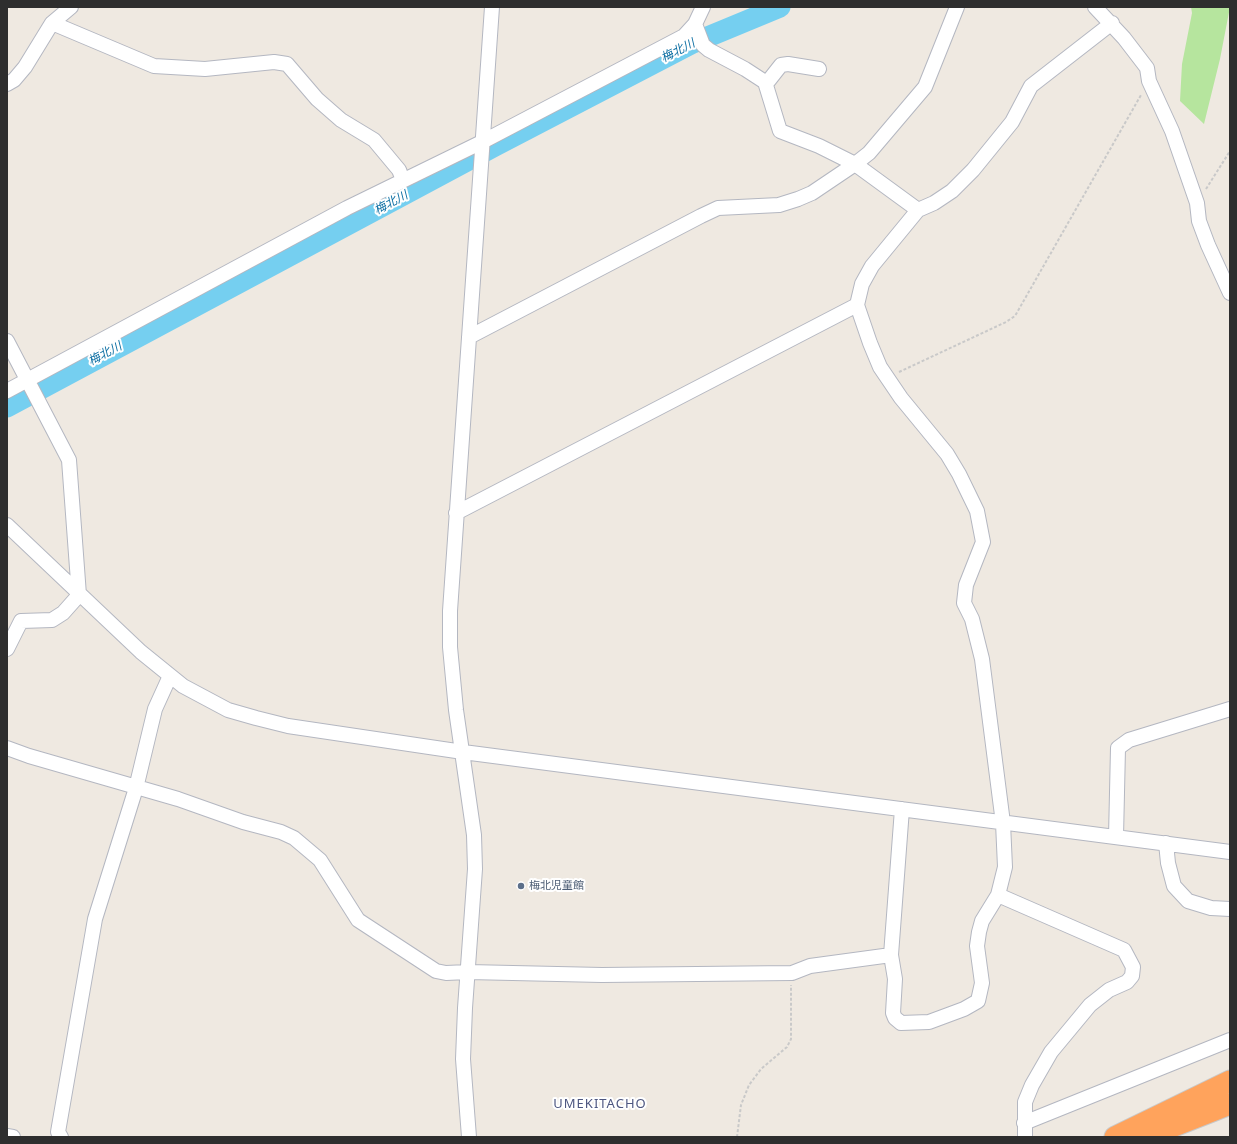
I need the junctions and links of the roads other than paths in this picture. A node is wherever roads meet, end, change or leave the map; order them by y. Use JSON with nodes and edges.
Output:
{"nodes":[{"id":1,"x":71,"y":7,"type":"edge"},
{"id":2,"x":492,"y":7,"type":"edge"},
{"id":3,"x":703,"y":7,"type":"edge"},
{"id":4,"x":957,"y":7,"type":"edge"},
{"id":5,"x":1095,"y":7,"type":"edge"},
{"id":6,"x":52,"y":23,"type":"junction"},
{"id":7,"x":1112,"y":23,"type":"junction"},
{"id":8,"x":696,"y":27,"type":"junction"},
{"id":9,"x":819,"y":69,"type":"dead end"},
{"id":10,"x":7,"y":84,"type":"edge"},
{"id":11,"x":766,"y":84,"type":"junction"},
{"id":12,"x":482,"y":142,"type":"junction"},
{"id":13,"x":855,"y":164,"type":"junction"},
{"id":14,"x":403,"y":180,"type":"junction"},
{"id":15,"x":918,"y":210,"type":"junction"},
{"id":16,"x":1230,"y":293,"type":"edge"},
{"id":17,"x":857,"y":305,"type":"junction"},
{"id":18,"x":469,"y":337,"type":"junction"},
{"id":19,"x":7,"y":341,"type":"edge"},
{"id":20,"x":28,"y":381,"type":"junction"},
{"id":21,"x":7,"y":391,"type":"edge"},
{"id":22,"x":456,"y":513,"type":"junction"},
{"id":23,"x":7,"y":525,"type":"edge"},
{"id":24,"x":80,"y":595,"type":"junction"},
{"id":25,"x":14,"y":620,"type":"edge"},
{"id":26,"x":7,"y":649,"type":"edge"},
{"id":27,"x":170,"y":676,"type":"junction"},
{"id":28,"x":1230,"y":708,"type":"edge"},
{"id":29,"x":7,"y":748,"type":"edge"},
{"id":30,"x":463,"y":752,"type":"junction"},
{"id":31,"x":136,"y":788,"type":"junction"},
{"id":32,"x":902,"y":810,"type":"junction"},
{"id":33,"x":1003,"y":823,"type":"junction"},
{"id":34,"x":1116,"y":838,"type":"junction"},
{"id":35,"x":1166,"y":843,"type":"junction"},
{"id":36,"x":1230,"y":852,"type":"edge"},
{"id":37,"x":998,"y":896,"type":"junction"},
{"id":38,"x":1230,"y":909,"type":"edge"},
{"id":39,"x":891,"y":955,"type":"junction"},
{"id":40,"x":468,"y":972,"type":"junction"},
{"id":41,"x":1230,"y":1040,"type":"edge"},
{"id":42,"x":1230,"y":1081,"type":"edge"},
{"id":43,"x":1230,"y":1092,"type":"edge"},
{"id":44,"x":1230,"y":1104,"type":"edge"},
{"id":45,"x":1230,"y":1110,"type":"edge"},
{"id":46,"x":1025,"y":1130,"type":"edge"},
{"id":47,"x":7,"y":1136,"type":"edge"},
{"id":48,"x":13,"y":1137,"type":"edge"},
{"id":49,"x":61,"y":1137,"type":"edge"},
{"id":50,"x":469,"y":1137,"type":"edge"},
{"id":51,"x":1116,"y":1137,"type":"edge"},
{"id":52,"x":1147,"y":1137,"type":"edge"}],
"edges":[{"from":1,"to":6,"type":"street"},
{"from":2,"to":12,"type":"street"},
{"from":3,"to":8,"type":"street"},
{"from":4,"to":13,"type":"street"},
{"from":5,"to":7,"type":"street"},
{"from":6,"to":10,"type":"street"},
{"from":6,"to":14,"type":"street"},
{"from":7,"to":15,"type":"street"},
{"from":7,"to":16,"type":"street"},
{"from":8,"to":11,"type":"street"},
{"from":8,"to":12,"type":"street"},
{"from":9,"to":11,"type":"street"},
{"from":11,"to":13,"type":"street"},
{"from":12,"to":14,"type":"street"},
{"from":12,"to":18,"type":"street"},
{"from":13,"to":15,"type":"street"},
{"from":13,"to":18,"type":"street"},
{"from":14,"to":20,"type":"street"},
{"from":15,"to":17,"type":"street"},
{"from":17,"to":22,"type":"street"},
{"from":17,"to":33,"type":"street"},
{"from":18,"to":22,"type":"street"},
{"from":19,"to":20,"type":"street"},
{"from":20,"to":21,"type":"street"},
{"from":20,"to":24,"type":"street"},
{"from":22,"to":30,"type":"street"},
{"from":23,"to":24,"type":"street"},
{"from":24,"to":25,"type":"street"},
{"from":24,"to":27,"type":"street"},
{"from":25,"to":26,"type":"street"},
{"from":27,"to":30,"type":"street"},
{"from":27,"to":31,"type":"street"},
{"from":28,"to":34,"type":"street"},
{"from":29,"to":31,"type":"street"},
{"from":30,"to":32,"type":"street"},
{"from":30,"to":40,"type":"street"},
{"from":31,"to":40,"type":"street"},
{"from":31,"to":49,"type":"street"},
{"from":32,"to":33,"type":"street"},
{"from":32,"to":39,"type":"street"},
{"from":33,"to":34,"type":"street"},
{"from":33,"to":37,"type":"street"},
{"from":34,"to":35,"type":"street"},
{"from":35,"to":36,"type":"street"},
{"from":35,"to":38,"type":"street"},
{"from":37,"to":39,"type":"street"},
{"from":37,"to":46,"type":"street"},
{"from":39,"to":40,"type":"street"},
{"from":40,"to":50,"type":"street"},
{"from":41,"to":46,"type":"street"},
{"from":42,"to":51,"type":"highway"},
{"from":43,"to":51,"type":"highway"},
{"from":44,"to":52,"type":"highway"},
{"from":45,"to":52,"type":"highway"},
{"from":47,"to":48,"type":"street"}]}
